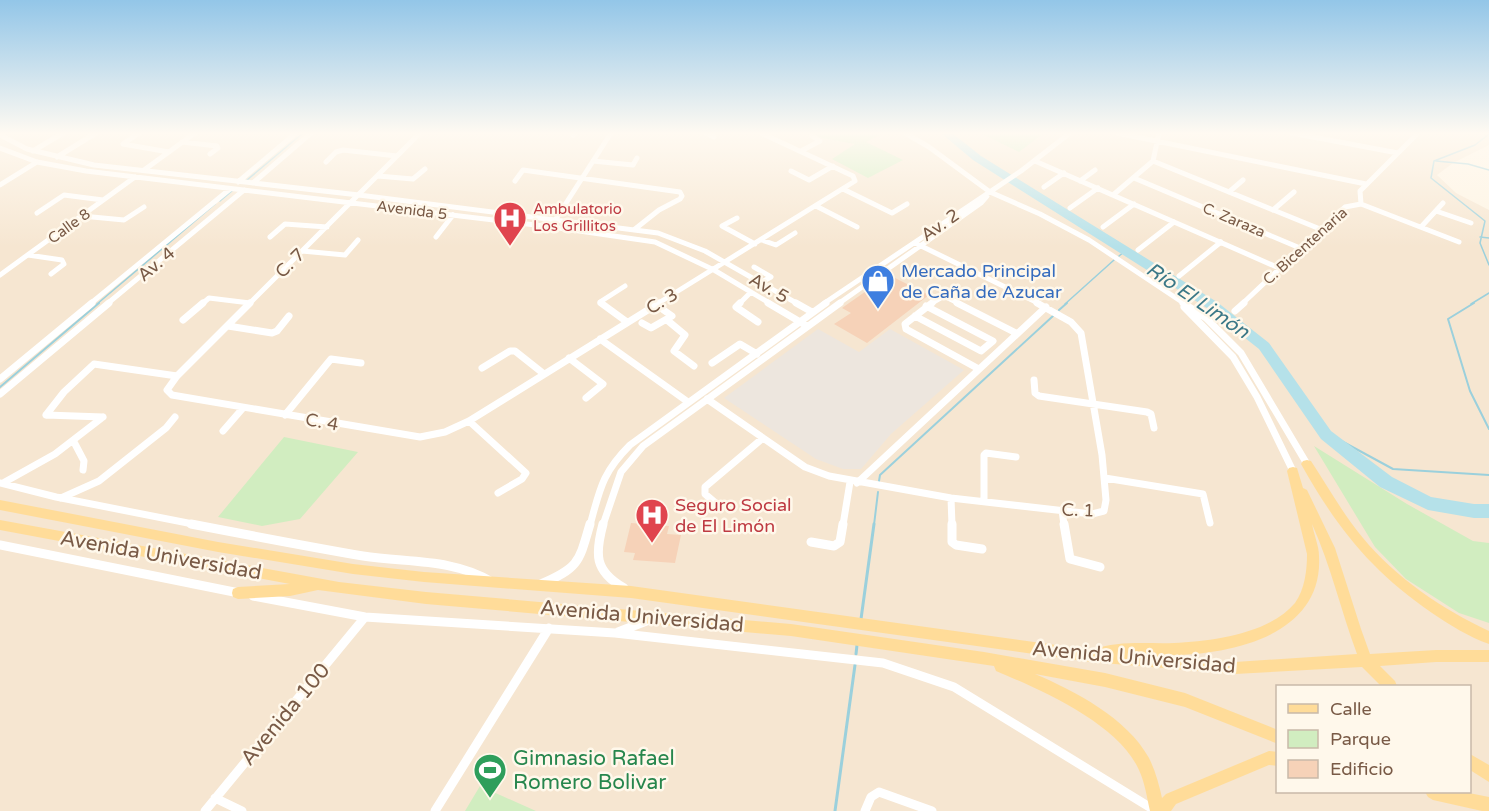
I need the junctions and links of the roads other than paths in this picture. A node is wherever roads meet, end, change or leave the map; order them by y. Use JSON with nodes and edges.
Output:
{"nodes":[{"id":1,"x":23,"y":171,"type":"edge"},
{"id":2,"x":94,"y":171,"type":"edge"},
{"id":3,"x":144,"y":171,"type":"joint"},
{"id":4,"x":251,"y":171,"type":"edge"},
{"id":5,"x":267,"y":171,"type":"edge"},
{"id":6,"x":383,"y":171,"type":"edge"},
{"id":7,"x":423,"y":171,"type":"edge"},
{"id":8,"x":522,"y":171,"type":"edge"},
{"id":9,"x":530,"y":171,"type":"edge"},
{"id":10,"x":587,"y":171,"type":"edge"},
{"id":11,"x":791,"y":171,"type":"dead end"},
{"id":12,"x":825,"y":171,"type":"edge"},
{"id":13,"x":843,"y":171,"type":"edge"},
{"id":14,"x":962,"y":171,"type":"edge"},
{"id":15,"x":1022,"y":171,"type":"edge"},
{"id":16,"x":1059,"y":171,"type":"edge"},
{"id":17,"x":1094,"y":171,"type":"edge"},
{"id":18,"x":1142,"y":171,"type":"edge"},
{"id":19,"x":1177,"y":171,"type":"edge"},
{"id":20,"x":1302,"y":171,"type":"edge"},
{"id":21,"x":1380,"y":171,"type":"edge"},
{"id":22,"x":1064,"y":173,"type":"junction"},
{"id":23,"x":378,"y":176,"type":"junction"},
{"id":24,"x":134,"y":177,"type":"junction"},
{"id":25,"x":583,"y":177,"type":"junction"},
{"id":26,"x":1134,"y":178,"type":"junction"},
{"id":27,"x":1080,"y":180,"type":"junction"},
{"id":28,"x":1243,"y":180,"type":"dead end"},
{"id":29,"x":239,"y":181,"type":"junction"},
{"id":30,"x":515,"y":181,"type":"dead end"},
{"id":31,"x":253,"y":183,"type":"junction"},
{"id":32,"x":1366,"y":184,"type":"junction"},
{"id":33,"x":0,"y":185,"type":"edge"},
{"id":34,"x":1044,"y":187,"type":"dead end"},
{"id":35,"x":1098,"y":188,"type":"junction"},
{"id":36,"x":229,"y":189,"type":"junction"},
{"id":37,"x":843,"y":189,"type":"junction"},
{"id":38,"x":243,"y":191,"type":"junction"},
{"id":39,"x":990,"y":192,"type":"junction"},
{"id":40,"x":1229,"y":192,"type":"junction"},
{"id":41,"x":1294,"y":192,"type":"dead end"},
{"id":42,"x":359,"y":195,"type":"junction"},
{"id":43,"x":1113,"y":195,"type":"junction"},
{"id":44,"x":103,"y":200,"type":"junction"},
{"id":45,"x":1011,"y":202,"type":"junction"},
{"id":46,"x":351,"y":203,"type":"junction"},
{"id":47,"x":981,"y":203,"type":"junction"},
{"id":48,"x":1443,"y":203,"type":"dead end"},
{"id":49,"x":906,"y":204,"type":"dead end"},
{"id":50,"x":1134,"y":204,"type":"junction"},
{"id":51,"x":1362,"y":204,"type":"junction"},
{"id":52,"x":816,"y":206,"type":"junction"},
{"id":53,"x":144,"y":207,"type":"dead end"},
{"id":54,"x":1070,"y":208,"type":"dead end"},
{"id":55,"x":1273,"y":210,"type":"junction"},
{"id":56,"x":1436,"y":211,"type":"junction"},
{"id":57,"x":37,"y":213,"type":"dead end"},
{"id":58,"x":453,"y":215,"type":"junction"},
{"id":59,"x":82,"y":216,"type":"junction"},
{"id":60,"x":737,"y":218,"type":"dead end"},
{"id":61,"x":555,"y":219,"type":"junction"},
{"id":62,"x":1174,"y":222,"type":"junction"},
{"id":63,"x":1471,"y":223,"type":"dead end"},
{"id":64,"x":327,"y":227,"type":"junction"},
{"id":65,"x":552,"y":227,"type":"junction"},
{"id":66,"x":857,"y":227,"type":"dead end"},
{"id":67,"x":1103,"y":227,"type":"dead end"},
{"id":68,"x":1421,"y":227,"type":"junction"},
{"id":69,"x":635,"y":229,"type":"junction"},
{"id":70,"x":1320,"y":229,"type":"junction"},
{"id":71,"x":795,"y":233,"type":"dead end"},
{"id":72,"x":270,"y":237,"type":"dead end"},
{"id":73,"x":436,"y":237,"type":"dead end"},
{"id":74,"x":358,"y":240,"type":"dead end"},
{"id":75,"x":762,"y":240,"type":"junction"},
{"id":76,"x":1221,"y":242,"type":"junction"},
{"id":77,"x":1459,"y":242,"type":"dead end"},
{"id":78,"x":755,"y":244,"type":"junction"},
{"id":79,"x":918,"y":244,"type":"junction"},
{"id":80,"x":1300,"y":248,"type":"junction"},
{"id":81,"x":1138,"y":250,"type":"dead end"},
{"id":82,"x":302,"y":252,"type":"junction"},
{"id":83,"x":28,"y":255,"type":"junction"},
{"id":84,"x":726,"y":263,"type":"junction"},
{"id":85,"x":754,"y":267,"type":"dead end"},
{"id":86,"x":1279,"y":268,"type":"junction"},
{"id":87,"x":714,"y":270,"type":"junction"},
{"id":88,"x":51,"y":274,"type":"dead end"},
{"id":89,"x":0,"y":275,"type":"edge"},
{"id":90,"x":1179,"y":276,"type":"dead end"},
{"id":91,"x":760,"y":283,"type":"junction"},
{"id":92,"x":625,"y":286,"type":"dead end"},
{"id":93,"x":751,"y":292,"type":"junction"},
{"id":94,"x":250,"y":303,"type":"junction"},
{"id":95,"x":1181,"y":303,"type":"junction"},
{"id":96,"x":655,"y":304,"type":"junction"},
{"id":97,"x":926,"y":306,"type":"junction"},
{"id":98,"x":1046,"y":307,"type":"junction"},
{"id":99,"x":1235,"y":311,"type":"dead end"},
{"id":100,"x":812,"y":312,"type":"junction"},
{"id":101,"x":289,"y":316,"type":"dead end"},
{"id":102,"x":915,"y":316,"type":"junction"},
{"id":103,"x":183,"y":320,"type":"dead end"},
{"id":104,"x":667,"y":320,"type":"junction"},
{"id":105,"x":799,"y":321,"type":"junction"},
{"id":106,"x":627,"y":322,"type":"junction"},
{"id":107,"x":758,"y":322,"type":"dead end"},
{"id":108,"x":642,"y":323,"type":"dead end"},
{"id":109,"x":228,"y":326,"type":"junction"},
{"id":110,"x":807,"y":326,"type":"junction"},
{"id":111,"x":1016,"y":333,"type":"junction"},
{"id":112,"x":600,"y":339,"type":"junction"},
{"id":113,"x":757,"y":354,"type":"junction"},
{"id":114,"x":569,"y":358,"type":"junction"},
{"id":115,"x":362,"y":363,"type":"dead end"},
{"id":116,"x":712,"y":363,"type":"dead end"},
{"id":117,"x":694,"y":366,"type":"dead end"},
{"id":118,"x":482,"y":368,"type":"dead end"},
{"id":119,"x":977,"y":368,"type":"junction"},
{"id":120,"x":544,"y":374,"type":"junction"},
{"id":121,"x":177,"y":376,"type":"junction"},
{"id":122,"x":0,"y":379,"type":"edge"},
{"id":123,"x":1034,"y":380,"type":"dead end"},
{"id":124,"x":0,"y":394,"type":"edge"},
{"id":125,"x":586,"y":398,"type":"dead end"},
{"id":126,"x":707,"y":399,"type":"junction"},
{"id":127,"x":688,"y":402,"type":"junction"},
{"id":128,"x":1093,"y":404,"type":"junction"},
{"id":129,"x":243,"y":408,"type":"junction"},
{"id":130,"x":285,"y":415,"type":"junction"},
{"id":131,"x":175,"y":417,"type":"dead end"},
{"id":132,"x":469,"y":421,"type":"junction"},
{"id":133,"x":1154,"y":428,"type":"dead end"},
{"id":134,"x":223,"y":431,"type":"dead end"},
{"id":135,"x":762,"y":438,"type":"junction"},
{"id":136,"x":75,"y":442,"type":"junction"},
{"id":137,"x":1017,"y":457,"type":"dead end"},
{"id":138,"x":1307,"y":464,"type":"joint"},
{"id":139,"x":83,"y":470,"type":"dead end"},
{"id":140,"x":1293,"y":471,"type":"junction"},
{"id":141,"x":1105,"y":478,"type":"junction"},
{"id":142,"x":853,"y":482,"type":"junction"},
{"id":143,"x":1,"y":483,"type":"edge"},
{"id":144,"x":498,"y":494,"type":"dead end"},
{"id":145,"x":59,"y":498,"type":"junction"},
{"id":146,"x":951,"y":498,"type":"junction"},
{"id":147,"x":984,"y":501,"type":"junction"},
{"id":148,"x":0,"y":505,"type":"edge"},
{"id":149,"x":718,"y":505,"type":"dead end"},
{"id":150,"x":1062,"y":510,"type":"junction"},
{"id":151,"x":1210,"y":523,"type":"dead end"},
{"id":152,"x":0,"y":525,"type":"edge"},
{"id":153,"x":811,"y":542,"type":"dead end"},
{"id":154,"x":0,"y":545,"type":"edge"},
{"id":155,"x":982,"y":549,"type":"dead end"},
{"id":156,"x":1100,"y":567,"type":"dead end"},
{"id":157,"x":494,"y":583,"type":"junction"},
{"id":158,"x":321,"y":584,"type":"junction"},
{"id":159,"x":538,"y":585,"type":"junction"},
{"id":160,"x":631,"y":592,"type":"junction"},
{"id":161,"x":238,"y":593,"type":"junction"},
{"id":162,"x":658,"y":616,"type":"junction"},
{"id":163,"x":365,"y":617,"type":"junction"},
{"id":164,"x":549,"y":628,"type":"junction"},
{"id":165,"x":615,"y":633,"type":"junction"},
{"id":166,"x":1489,"y":638,"type":"edge"},
{"id":167,"x":1091,"y":656,"type":"junction"},
{"id":168,"x":1489,"y":656,"type":"edge"},
{"id":169,"x":984,"y":658,"type":"junction"},
{"id":170,"x":1367,"y":662,"type":"junction"},
{"id":171,"x":1388,"y":685,"type":"edge"},
{"id":172,"x":1276,"y":736,"type":"edge"},
{"id":173,"x":1276,"y":759,"type":"edge"},
{"id":174,"x":1471,"y":762,"type":"edge"},
{"id":175,"x":1489,"y":774,"type":"edge"},
{"id":176,"x":1437,"y":793,"type":"edge"},
{"id":177,"x":215,"y":798,"type":"junction"},
{"id":178,"x":1489,"y":805,"type":"edge"},
{"id":179,"x":205,"y":811,"type":"edge"},
{"id":180,"x":242,"y":811,"type":"edge"},
{"id":181,"x":435,"y":811,"type":"edge"},
{"id":182,"x":865,"y":811,"type":"edge"},
{"id":183,"x":932,"y":811,"type":"edge"},
{"id":184,"x":1158,"y":811,"type":"edge"}],
"edges":[{"from":1,"to":33,"type":"street"},
{"from":2,"to":24,"type":"street","name":"Avenida 5"},
{"from":3,"to":24,"type":"street","name":"Calle 8"},
{"from":3,"to":29,"type":"street","name":"Avenida 5"},
{"from":4,"to":29,"type":"street","name":"Av. 4"},
{"from":5,"to":31,"type":"street","name":"Av. 4"},
{"from":6,"to":23,"type":"street","name":"C. 7"},
{"from":7,"to":23,"type":"street"},
{"from":8,"to":30,"type":"street"},
{"from":9,"to":25,"type":"street"},
{"from":10,"to":25,"type":"street"},
{"from":11,"to":12,"type":"street"},
{"from":13,"to":37,"type":"street","name":"C. 3"},
{"from":14,"to":39,"type":"street"},
{"from":15,"to":39,"type":"street"},
{"from":16,"to":22,"type":"street"},
{"from":17,"to":27,"type":"street"},
{"from":18,"to":26,"type":"street"},
{"from":19,"to":40,"type":"street"},
{"from":20,"to":32,"type":"street"},
{"from":21,"to":32,"type":"street"},
{"from":22,"to":27,"type":"street"},
{"from":22,"to":34,"type":"street"},
{"from":23,"to":42,"type":"street","name":"C. 7"},
{"from":24,"to":36,"type":"street","name":"Avenida 5"},
{"from":24,"to":44,"type":"street","name":"Calle 8"},
{"from":25,"to":61,"type":"street"},
{"from":25,"to":69,"type":"street"},
{"from":26,"to":43,"type":"street"},
{"from":26,"to":80,"type":"street","name":"C. Zaraza"},
{"from":27,"to":35,"type":"street"},
{"from":28,"to":40,"type":"street"},
{"from":29,"to":31,"type":"street","name":"Avenida 5"},
{"from":29,"to":36,"type":"street","name":"Av. 4"},
{"from":31,"to":38,"type":"street","name":"Av. 4"},
{"from":31,"to":42,"type":"street","name":"Avenida 5"},
{"from":32,"to":51,"type":"street","name":"C. Bicentenaria"},
{"from":35,"to":43,"type":"street"},
{"from":35,"to":54,"type":"street"},
{"from":36,"to":38,"type":"street","name":"Avenida 5"},
{"from":36,"to":122,"type":"street","name":"Av. 4"},
{"from":37,"to":49,"type":"street"},
{"from":37,"to":52,"type":"street","name":"C. 3"},
{"from":38,"to":46,"type":"street","name":"Avenida 5"},
{"from":38,"to":124,"type":"street","name":"Av. 4"},
{"from":39,"to":45,"type":"street"},
{"from":39,"to":47,"type":"street","name":"Av. 2"},
{"from":39,"to":79,"type":"street","name":"Av. 2"},
{"from":40,"to":55,"type":"street"},
{"from":41,"to":55,"type":"street"},
{"from":42,"to":46,"type":"street","name":"C. 7"},
{"from":42,"to":61,"type":"street","name":"Avenida 5"},
{"from":43,"to":50,"type":"street"},
{"from":44,"to":57,"type":"street"},
{"from":44,"to":59,"type":"street","name":"Calle 8"},
{"from":45,"to":47,"type":"street"},
{"from":45,"to":95,"type":"street"},
{"from":46,"to":58,"type":"street","name":"Avenida 5"},
{"from":46,"to":64,"type":"street","name":"C. 7"},
{"from":47,"to":79,"type":"street","name":"Av. 2"},
{"from":48,"to":56,"type":"street"},
{"from":50,"to":62,"type":"street"},
{"from":50,"to":67,"type":"street"},
{"from":51,"to":68,"type":"street"},
{"from":51,"to":70,"type":"street","name":"C. Bicentenaria"},
{"from":52,"to":66,"type":"street"},
{"from":52,"to":75,"type":"street","name":"C. 3"},
{"from":53,"to":59,"type":"street"},
{"from":55,"to":70,"type":"street"},
{"from":56,"to":63,"type":"street"},
{"from":56,"to":68,"type":"street"},
{"from":58,"to":65,"type":"street","name":"Avenida 5"},
{"from":58,"to":73,"type":"street"},
{"from":59,"to":83,"type":"street","name":"Calle 8"},
{"from":60,"to":78,"type":"street"},
{"from":61,"to":65,"type":"street"},
{"from":61,"to":69,"type":"street","name":"Avenida 5"},
{"from":62,"to":76,"type":"street"},
{"from":62,"to":81,"type":"street"},
{"from":64,"to":72,"type":"street"},
{"from":64,"to":82,"type":"street","name":"C. 7"},
{"from":65,"to":87,"type":"street","name":"Avenida 5"},
{"from":68,"to":77,"type":"street"},
{"from":69,"to":84,"type":"street","name":"Avenida 5"},
{"from":70,"to":80,"type":"street","name":"C. Bicentenaria"},
{"from":71,"to":75,"type":"street"},
{"from":74,"to":82,"type":"street"},
{"from":75,"to":78,"type":"street","name":"C. 3"},
{"from":76,"to":86,"type":"street"},
{"from":76,"to":90,"type":"street"},
{"from":78,"to":84,"type":"street","name":"C. 3"},
{"from":79,"to":98,"type":"street","name":"C. 1"},
{"from":79,"to":100,"type":"street","name":"Av. 2"},
{"from":79,"to":110,"type":"street","name":"Av. 2"},
{"from":80,"to":86,"type":"street","name":"C. Bicentenaria"},
{"from":82,"to":94,"type":"street","name":"C. 7"},
{"from":83,"to":88,"type":"street"},
{"from":83,"to":89,"type":"street","name":"Calle 8"},
{"from":84,"to":87,"type":"street","name":"C. 3"},
{"from":84,"to":91,"type":"street","name":"Av. 5"},
{"from":85,"to":91,"type":"street"},
{"from":86,"to":99,"type":"street","name":"C. Bicentenaria"},
{"from":87,"to":93,"type":"street","name":"Avenida 5"},
{"from":87,"to":96,"type":"street","name":"C. 3"},
{"from":91,"to":100,"type":"street","name":"Av. 5"},
{"from":92,"to":106,"type":"street"},
{"from":93,"to":105,"type":"street","name":"Avenida 5"},
{"from":93,"to":107,"type":"street"},
{"from":94,"to":103,"type":"street"},
{"from":94,"to":109,"type":"street","name":"C. 7"},
{"from":95,"to":138,"type":"street"},
{"from":95,"to":140,"type":"street"},
{"from":96,"to":104,"type":"street"},
{"from":96,"to":106,"type":"street","name":"C. 3"},
{"from":97,"to":102,"type":"street"},
{"from":97,"to":102,"type":"street"},
{"from":97,"to":111,"type":"street"},
{"from":98,"to":111,"type":"street"},
{"from":98,"to":128,"type":"street","name":"C. 1"},
{"from":100,"to":105,"type":"street","name":"Av. 2"},
{"from":101,"to":109,"type":"street"},
{"from":102,"to":119,"type":"street"},
{"from":104,"to":108,"type":"street"},
{"from":104,"to":117,"type":"street"},
{"from":105,"to":110,"type":"street","name":"Avenida 5"},
{"from":105,"to":113,"type":"street","name":"Av. 2"},
{"from":106,"to":112,"type":"street","name":"C. 3"},
{"from":109,"to":121,"type":"street","name":"C. 7"},
{"from":110,"to":126,"type":"street","name":"Av. 2"},
{"from":111,"to":119,"type":"street"},
{"from":112,"to":114,"type":"street","name":"C. 3"},
{"from":112,"to":127,"type":"street"},
{"from":113,"to":116,"type":"street"},
{"from":113,"to":127,"type":"street","name":"Av. 2"},
{"from":114,"to":120,"type":"street","name":"C. 3"},
{"from":114,"to":125,"type":"street"},
{"from":115,"to":130,"type":"street"},
{"from":118,"to":120,"type":"street"},
{"from":119,"to":142,"type":"street"},
{"from":120,"to":132,"type":"street","name":"C. 3"},
{"from":121,"to":129,"type":"street","name":"C. 4"},
{"from":121,"to":136,"type":"street"},
{"from":123,"to":128,"type":"street"},
{"from":126,"to":135,"type":"street","name":"C. 1"},
{"from":126,"to":160,"type":"street","name":"Av. 2"},
{"from":127,"to":159,"type":"street","name":"Av. 2"},
{"from":128,"to":133,"type":"street"},
{"from":128,"to":141,"type":"street","name":"C. 1"},
{"from":129,"to":130,"type":"street","name":"C. 4"},
{"from":129,"to":134,"type":"street"},
{"from":130,"to":132,"type":"street","name":"C. 4"},
{"from":131,"to":145,"type":"street"},
{"from":132,"to":144,"type":"street"},
{"from":135,"to":142,"type":"street","name":"C. 1"},
{"from":135,"to":149,"type":"street"},
{"from":136,"to":139,"type":"street"},
{"from":136,"to":143,"type":"street"},
{"from":137,"to":147,"type":"street"},
{"from":138,"to":166,"type":"main road"},
{"from":140,"to":167,"type":"main road"},
{"from":140,"to":170,"type":"main road"},
{"from":141,"to":150,"type":"street","name":"C. 1"},
{"from":141,"to":151,"type":"street"},
{"from":142,"to":146,"type":"street","name":"C. 1"},
{"from":142,"to":153,"type":"street"},
{"from":143,"to":145,"type":"street","name":"Avenida Universidad"},
{"from":145,"to":157,"type":"street","name":"Avenida Universidad"},
{"from":146,"to":147,"type":"street","name":"C. 1"},
{"from":146,"to":155,"type":"street"},
{"from":147,"to":150,"type":"street","name":"C. 1"},
{"from":148,"to":157,"type":"main road","name":"Avenida Universidad"},
{"from":150,"to":156,"type":"street"},
{"from":152,"to":158,"type":"main road","name":"Avenida Universidad"},
{"from":154,"to":161,"type":"street","name":"Avenida Universidad"},
{"from":157,"to":159,"type":"main road","name":"Avenida Universidad"},
{"from":158,"to":161,"type":"main road"},
{"from":158,"to":162,"type":"main road","name":"Avenida Universidad"},
{"from":159,"to":160,"type":"main road","name":"Avenida Universidad"},
{"from":160,"to":167,"type":"main road","name":"Avenida Universidad"},
{"from":161,"to":163,"type":"street","name":"Avenida Universidad"},
{"from":162,"to":165,"type":"street"},
{"from":162,"to":169,"type":"main road","name":"Avenida Universidad"},
{"from":163,"to":164,"type":"street","name":"Avenida Universidad"},
{"from":163,"to":177,"type":"street","name":"Avenida 100"},
{"from":164,"to":165,"type":"street","name":"Avenida Universidad"},
{"from":164,"to":181,"type":"street"},
{"from":165,"to":184,"type":"street","name":"Avenida Universidad"},
{"from":167,"to":170,"type":"main road","name":"Avenida Universidad"},
{"from":168,"to":170,"type":"main road","name":"Avenida Universidad"},
{"from":169,"to":172,"type":"main road","name":"Avenida Universidad"},
{"from":169,"to":184,"type":"main road"},
{"from":170,"to":171,"type":"main road"},
{"from":173,"to":184,"type":"main road"},
{"from":174,"to":175,"type":"main road"},
{"from":176,"to":178,"type":"main road"},
{"from":177,"to":179,"type":"street","name":"Avenida 100"},
{"from":177,"to":180,"type":"street"},
{"from":182,"to":183,"type":"street"}]}
